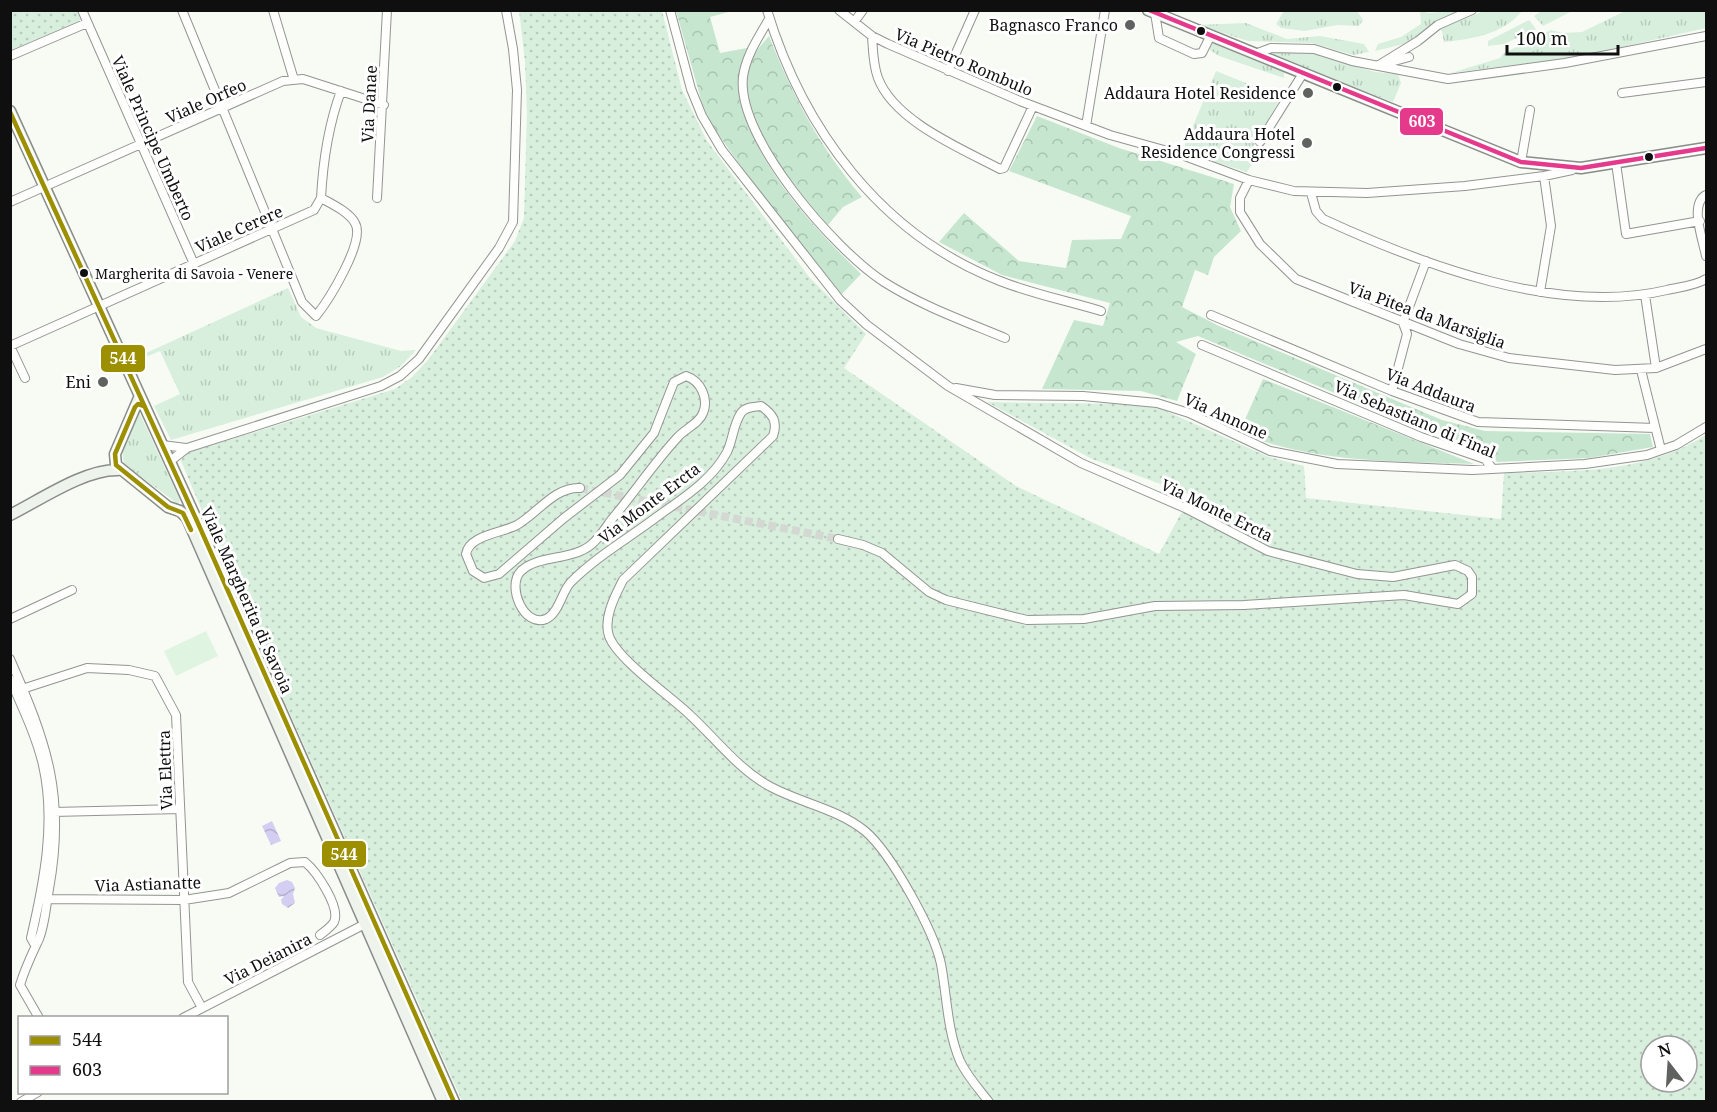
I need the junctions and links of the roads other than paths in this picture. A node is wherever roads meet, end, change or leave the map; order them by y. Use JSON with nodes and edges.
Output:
{"nodes":[{"id":1,"x":82,"y":10,"type":"edge"},
{"id":2,"x":182,"y":10,"type":"edge"},
{"id":3,"x":273,"y":10,"type":"edge"},
{"id":4,"x":387,"y":10,"type":"edge"},
{"id":5,"x":506,"y":10,"type":"edge"},
{"id":6,"x":670,"y":10,"type":"edge"},
{"id":7,"x":839,"y":10,"type":"edge"},
{"id":8,"x":863,"y":10,"type":"edge"},
{"id":9,"x":975,"y":10,"type":"edge"},
{"id":10,"x":1105,"y":10,"type":"edge"},
{"id":11,"x":1472,"y":10,"type":"edge"},
{"id":12,"x":1151,"y":12,"type":"edge"},
{"id":13,"x":768,"y":15,"type":"edge"},
{"id":14,"x":854,"y":22,"type":"junction"},
{"id":15,"x":87,"y":23,"type":"junction"},
{"id":16,"x":872,"y":36,"type":"junction"},
{"id":17,"x":1707,"y":36,"type":"edge"},
{"id":18,"x":1210,"y":37,"type":"junction"},
{"id":19,"x":1253,"y":54,"type":"junction"},
{"id":20,"x":10,"y":56,"type":"edge"},
{"id":21,"x":1409,"y":57,"type":"dead end"},
{"id":22,"x":1378,"y":66,"type":"junction"},
{"id":23,"x":948,"y":70,"type":"junction"},
{"id":24,"x":1302,"y":75,"type":"junction"},
{"id":25,"x":294,"y":80,"type":"junction"},
{"id":26,"x":1707,"y":82,"type":"edge"},
{"id":27,"x":341,"y":91,"type":"junction"},
{"id":28,"x":1623,"y":93,"type":"dead end"},
{"id":29,"x":384,"y":105,"type":"junction"},
{"id":30,"x":1033,"y":106,"type":"junction"},
{"id":31,"x":221,"y":109,"type":"junction"},
{"id":32,"x":1530,"y":110,"type":"dead end"},
{"id":33,"x":10,"y":111,"type":"edge"},
{"id":34,"x":1086,"y":126,"type":"junction"},
{"id":35,"x":1260,"y":142,"type":"dead end"},
{"id":36,"x":141,"y":144,"type":"junction"},
{"id":37,"x":1707,"y":148,"type":"edge"},
{"id":38,"x":1521,"y":162,"type":"junction"},
{"id":39,"x":1616,"y":163,"type":"junction"},
{"id":40,"x":1581,"y":168,"type":"junction"},
{"id":41,"x":1544,"y":176,"type":"junction"},
{"id":42,"x":1250,"y":180,"type":"junction"},
{"id":43,"x":44,"y":188,"type":"junction"},
{"id":44,"x":1311,"y":193,"type":"junction"},
{"id":45,"x":1707,"y":195,"type":"edge"},
{"id":46,"x":321,"y":198,"type":"junction"},
{"id":47,"x":377,"y":198,"type":"dead end"},
{"id":48,"x":10,"y":202,"type":"edge"},
{"id":49,"x":1700,"y":221,"type":"junction"},
{"id":50,"x":271,"y":229,"type":"junction"},
{"id":51,"x":1707,"y":256,"type":"edge"},
{"id":52,"x":1426,"y":261,"type":"junction"},
{"id":53,"x":194,"y":264,"type":"junction"},
{"id":54,"x":1707,"y":279,"type":"edge"},
{"id":55,"x":1540,"y":292,"type":"junction"},
{"id":56,"x":1645,"y":295,"type":"junction"},
{"id":57,"x":97,"y":307,"type":"junction"},
{"id":58,"x":1101,"y":311,"type":"dead end"},
{"id":59,"x":1211,"y":315,"type":"dead end"},
{"id":60,"x":1403,"y":323,"type":"junction"},
{"id":61,"x":1005,"y":338,"type":"dead end"},
{"id":62,"x":1202,"y":345,"type":"dead end"},
{"id":63,"x":11,"y":346,"type":"edge"},
{"id":64,"x":1707,"y":349,"type":"edge"},
{"id":65,"x":1656,"y":368,"type":"junction"},
{"id":66,"x":1641,"y":370,"type":"junction"},
{"id":67,"x":25,"y":378,"type":"dead end"},
{"id":68,"x":948,"y":386,"type":"junction"},
{"id":69,"x":1392,"y":391,"type":"junction"},
{"id":70,"x":139,"y":404,"type":"junction"},
{"id":71,"x":1707,"y":426,"type":"edge"},
{"id":72,"x":1655,"y":428,"type":"junction"},
{"id":73,"x":162,"y":445,"type":"junction"},
{"id":74,"x":187,"y":448,"type":"junction"},
{"id":75,"x":1661,"y":450,"type":"junction"},
{"id":76,"x":115,"y":454,"type":"junction"},
{"id":77,"x":169,"y":462,"type":"junction"},
{"id":78,"x":1492,"y":468,"type":"junction"},
{"id":79,"x":118,"y":470,"type":"junction"},
{"id":80,"x":88,"y":476,"type":"junction"},
{"id":81,"x":580,"y":488,"type":"tunnel mouth"},
{"id":82,"x":183,"y":507,"type":"junction"},
{"id":83,"x":10,"y":515,"type":"edge"},
{"id":84,"x":838,"y":539,"type":"tunnel mouth"},
{"id":85,"x":72,"y":590,"type":"dead end"},
{"id":86,"x":10,"y":619,"type":"edge"},
{"id":87,"x":10,"y":659,"type":"edge"},
{"id":88,"x":10,"y":679,"type":"edge"},
{"id":89,"x":19,"y":690,"type":"junction"},
{"id":90,"x":180,"y":809,"type":"junction"},
{"id":91,"x":52,"y":812,"type":"junction"},
{"id":92,"x":43,"y":899,"type":"junction"},
{"id":93,"x":184,"y":900,"type":"junction"},
{"id":94,"x":364,"y":924,"type":"junction"},
{"id":95,"x":320,"y":935,"type":"dead end"},
{"id":96,"x":202,"y":1008,"type":"junction"},
{"id":97,"x":38,"y":1016,"type":"edge"},
{"id":98,"x":185,"y":1016,"type":"edge"},
{"id":99,"x":443,"y":1101,"type":"edge"},
{"id":100,"x":454,"y":1101,"type":"edge"},
{"id":101,"x":989,"y":1101,"type":"edge"}],
"edges":[{"from":1,"to":15,"type":"street","name":"Viale Principe Umberto"},
{"from":2,"to":31,"type":"street"},
{"from":3,"to":25,"type":"street"},
{"from":4,"to":29,"type":"street","name":"Via Danae"},
{"from":5,"to":74,"type":"street"},
{"from":6,"to":68,"type":"street","name":"Via Monte Ercta"},
{"from":7,"to":14,"type":"street","name":"Via Pietro Rombulo"},
{"from":8,"to":14,"type":"street"},
{"from":9,"to":23,"type":"street"},
{"from":10,"to":34,"type":"street"},
{"from":11,"to":22,"type":"street"},
{"from":12,"to":18,"type":"street"},
{"from":12,"to":18,"type":"street"},
{"from":13,"to":58,"type":"street"},
{"from":13,"to":61,"type":"street"},
{"from":14,"to":16,"type":"street","name":"Via Pietro Rombulo"},
{"from":15,"to":20,"type":"street"},
{"from":15,"to":36,"type":"street","name":"Viale Principe Umberto"},
{"from":16,"to":23,"type":"street","name":"Via Pietro Rombulo"},
{"from":16,"to":30,"type":"street"},
{"from":17,"to":22,"type":"street"},
{"from":18,"to":19,"type":"street"},
{"from":19,"to":22,"type":"street"},
{"from":19,"to":24,"type":"street"},
{"from":21,"to":22,"type":"street"},
{"from":23,"to":30,"type":"street","name":"Via Pietro Rombulo"},
{"from":24,"to":35,"type":"street"},
{"from":24,"to":38,"type":"street"},
{"from":25,"to":27,"type":"street","name":"Viale Orfeo"},
{"from":25,"to":31,"type":"street","name":"Viale Orfeo"},
{"from":26,"to":28,"type":"street"},
{"from":27,"to":29,"type":"street","name":"Viale Orfeo"},
{"from":27,"to":46,"type":"street"},
{"from":29,"to":47,"type":"street","name":"Via Danae"},
{"from":30,"to":34,"type":"street","name":"Via Pietro Rombulo"},
{"from":31,"to":36,"type":"street","name":"Viale Orfeo"},
{"from":31,"to":50,"type":"street"},
{"from":32,"to":38,"type":"street"},
{"from":33,"to":43,"type":"street","name":"Viale Margherita di Savoia"},
{"from":34,"to":42,"type":"street","name":"Via Pietro Rombulo"},
{"from":36,"to":43,"type":"street","name":"Viale Orfeo"},
{"from":36,"to":53,"type":"street","name":"Viale Principe Umberto"},
{"from":37,"to":39,"type":"street"},
{"from":38,"to":40,"type":"street"},
{"from":39,"to":40,"type":"street"},
{"from":39,"to":49,"type":"street"},
{"from":40,"to":41,"type":"street","name":"Via Pietro Rombulo"},
{"from":41,"to":44,"type":"street","name":"Via Pietro Rombulo"},
{"from":41,"to":55,"type":"street"},
{"from":42,"to":44,"type":"street","name":"Via Pietro Rombulo"},
{"from":42,"to":60,"type":"street","name":"Via Pitea da Marsiglia"},
{"from":43,"to":48,"type":"street","name":"Viale Orfeo"},
{"from":43,"to":57,"type":"street","name":"Viale Margherita di Savoia"},
{"from":44,"to":52,"type":"street"},
{"from":45,"to":49,"type":"street"},
{"from":46,"to":50,"type":"street","name":"Viale Cerere"},
{"from":46,"to":50,"type":"street"},
{"from":49,"to":51,"type":"street"},
{"from":50,"to":53,"type":"street","name":"Viale Cerere"},
{"from":52,"to":55,"type":"street"},
{"from":52,"to":60,"type":"street"},
{"from":53,"to":57,"type":"street","name":"Viale Cerere"},
{"from":54,"to":56,"type":"street"},
{"from":55,"to":56,"type":"street"},
{"from":56,"to":65,"type":"street"},
{"from":57,"to":63,"type":"street","name":"Viale Cerere"},
{"from":57,"to":70,"type":"street","name":"Viale Margherita di Savoia"},
{"from":59,"to":69,"type":"street","name":"Via Addaura"},
{"from":60,"to":66,"type":"street","name":"Via Pitea da Marsiglia"},
{"from":60,"to":69,"type":"street"},
{"from":62,"to":78,"type":"street","name":"Via Sebastiano di Final"},
{"from":63,"to":67,"type":"street"},
{"from":64,"to":65,"type":"street","name":"Via Pitea da Marsiglia"},
{"from":65,"to":66,"type":"street","name":"Via Pitea da Marsiglia"},
{"from":66,"to":72,"type":"street"},
{"from":68,"to":78,"type":"street","name":"Via Annone"},
{"from":68,"to":84,"type":"street","name":"Via Monte Ercta"},
{"from":69,"to":72,"type":"street","name":"Via Addaura"},
{"from":70,"to":73,"type":"street","name":"Viale Margherita di Savoia"},
{"from":70,"to":76,"type":"street"},
{"from":71,"to":75,"type":"street","name":"Via Sebastiano di Final"},
{"from":72,"to":75,"type":"street"},
{"from":73,"to":74,"type":"street"},
{"from":73,"to":77,"type":"street","name":"Viale Margherita di Savoia"},
{"from":74,"to":77,"type":"street"},
{"from":75,"to":78,"type":"street","name":"Via Sebastiano di Final"},
{"from":76,"to":79,"type":"street"},
{"from":76,"to":80,"type":"street"},
{"from":77,"to":82,"type":"street","name":"Viale Margherita di Savoia"},
{"from":79,"to":80,"type":"street"},
{"from":79,"to":82,"type":"street"},
{"from":80,"to":83,"type":"street"},
{"from":81,"to":101,"type":"street","name":"Via Monte Ercta"},
{"from":82,"to":94,"type":"street","name":"Viale Margherita di Savoia"},
{"from":82,"to":100,"type":"street","name":"Viale Margherita di Savoia"},
{"from":85,"to":86,"type":"street"},
{"from":87,"to":89,"type":"street"},
{"from":88,"to":89,"type":"street"},
{"from":89,"to":90,"type":"street","name":"Via Elettra"},
{"from":89,"to":91,"type":"street"},
{"from":90,"to":91,"type":"street"},
{"from":90,"to":93,"type":"street","name":"Via Elettra"},
{"from":91,"to":92,"type":"street"},
{"from":92,"to":93,"type":"street","name":"Via Astianatte"},
{"from":92,"to":97,"type":"street"},
{"from":93,"to":95,"type":"street","name":"Via Astianatte"},
{"from":93,"to":96,"type":"street","name":"Via Elettra"},
{"from":94,"to":96,"type":"street","name":"Via Deianira"},
{"from":94,"to":99,"type":"street","name":"Viale Margherita di Savoia"},
{"from":96,"to":98,"type":"street","name":"Via Deianira"}]}
